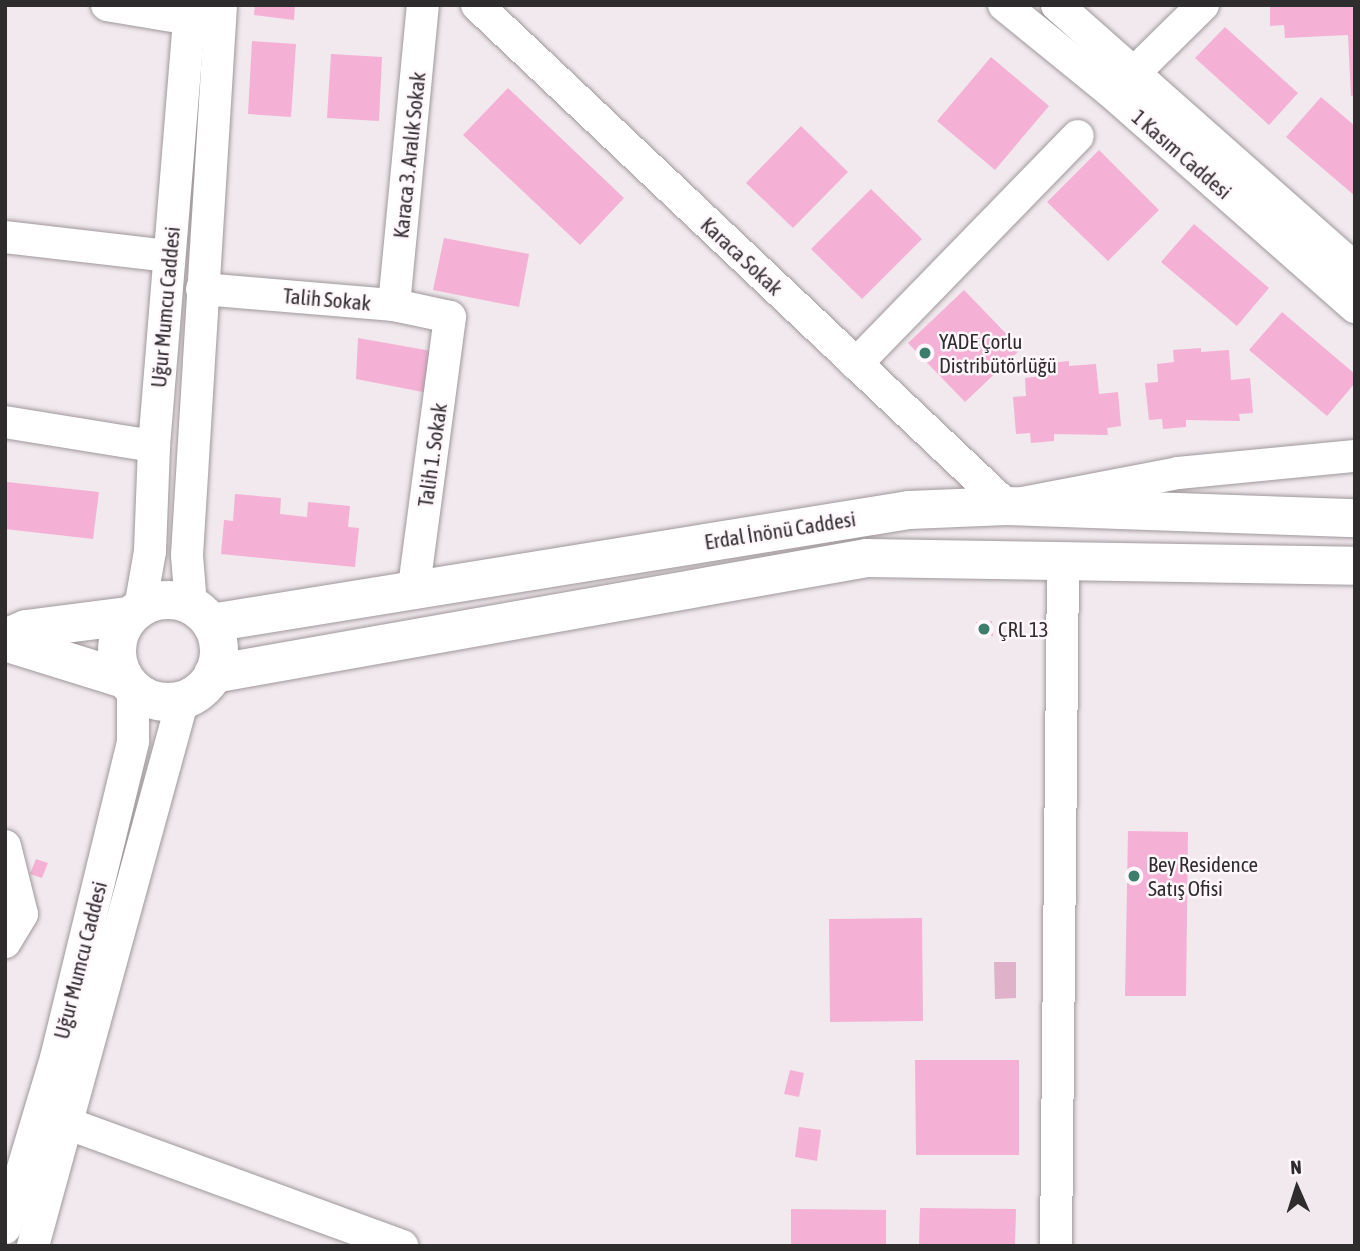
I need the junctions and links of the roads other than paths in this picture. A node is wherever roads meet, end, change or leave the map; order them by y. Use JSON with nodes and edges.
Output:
{"nodes":[{"id":1,"x":107,"y":5,"type":"edge"},
{"id":2,"x":423,"y":5,"type":"edge"},
{"id":3,"x":477,"y":5,"type":"edge"},
{"id":4,"x":1004,"y":5,"type":"edge"},
{"id":5,"x":1057,"y":5,"type":"edge"},
{"id":6,"x":1203,"y":5,"type":"edge"},
{"id":7,"x":189,"y":12,"type":"edge"},
{"id":8,"x":221,"y":14,"type":"edge"},
{"id":9,"x":1134,"y":73,"type":"junction"},
{"id":10,"x":1077,"y":136,"type":"dead end"},
{"id":11,"x":5,"y":237,"type":"edge"},
{"id":12,"x":169,"y":257,"type":"junction"},
{"id":13,"x":1355,"y":269,"type":"edge"},
{"id":14,"x":202,"y":289,"type":"junction"},
{"id":15,"x":394,"y":305,"type":"junction"},
{"id":16,"x":1355,"y":307,"type":"edge"},
{"id":17,"x":450,"y":317,"type":"joint"},
{"id":18,"x":856,"y":363,"type":"junction"},
{"id":19,"x":5,"y":422,"type":"edge"},
{"id":20,"x":154,"y":446,"type":"junction"},
{"id":21,"x":1355,"y":456,"type":"edge"},
{"id":22,"x":1007,"y":506,"type":"junction"},
{"id":23,"x":1355,"y":518,"type":"edge"},
{"id":24,"x":1063,"y":561,"type":"junction"},
{"id":25,"x":1355,"y":566,"type":"edge"},
{"id":26,"x":413,"y":593,"type":"junction"},
{"id":27,"x":134,"y":612,"type":"junction"},
{"id":28,"x":201,"y":614,"type":"junction"},
{"id":29,"x":5,"y":640,"type":"edge"},
{"id":30,"x":214,"y":674,"type":"junction"},
{"id":31,"x":129,"y":684,"type":"junction"},
{"id":32,"x":183,"y":699,"type":"junction"},
{"id":33,"x":5,"y":846,"type":"edge"},
{"id":34,"x":5,"y":942,"type":"edge"},
{"id":35,"x":69,"y":1124,"type":"junction"},
{"id":36,"x":5,"y":1228,"type":"edge"},
{"id":37,"x":33,"y":1246,"type":"edge"},
{"id":38,"x":402,"y":1246,"type":"edge"},
{"id":39,"x":1056,"y":1246,"type":"edge"}],
"edges":[{"from":1,"to":7,"type":"street"},
{"from":2,"to":15,"type":"street","name":"Karaca 3. Aralık Sokak"},
{"from":3,"to":18,"type":"street","name":"Karaca Sokak"},
{"from":4,"to":16,"type":"street","name":"1 Kasım Caddesi"},
{"from":5,"to":9,"type":"street","name":"1 Kasım Caddesi"},
{"from":6,"to":9,"type":"street"},
{"from":7,"to":8,"type":"street"},
{"from":7,"to":12,"type":"street","name":"Uğur Mumcu Caddesi"},
{"from":8,"to":14,"type":"street","name":"Uğur Mumcu Caddesi"},
{"from":9,"to":13,"type":"street","name":"1 Kasım Caddesi"},
{"from":10,"to":18,"type":"street"},
{"from":11,"to":12,"type":"street"},
{"from":12,"to":20,"type":"street","name":"Uğur Mumcu Caddesi"},
{"from":14,"to":15,"type":"street","name":"Talih Sokak"},
{"from":14,"to":28,"type":"street","name":"Uğur Mumcu Caddesi"},
{"from":15,"to":17,"type":"street","name":"Talih Sokak"},
{"from":17,"to":26,"type":"street","name":"Talih 1. Sokak"},
{"from":18,"to":22,"type":"street","name":"Karaca Sokak"},
{"from":19,"to":20,"type":"street"},
{"from":20,"to":27,"type":"street","name":"Uğur Mumcu Caddesi"},
{"from":21,"to":22,"type":"street"},
{"from":22,"to":23,"type":"main road","name":"Erdal İnönü Caddesi"},
{"from":22,"to":26,"type":"main road","name":"Erdal İnönü Caddesi"},
{"from":24,"to":25,"type":"main road","name":"Erdal İnönü Caddesi"},
{"from":24,"to":30,"type":"main road","name":"Erdal İnönü Caddesi"},
{"from":24,"to":39,"type":"street"},
{"from":26,"to":28,"type":"main road","name":"Erdal İnönü Caddesi"},
{"from":27,"to":28,"type":"main road"},
{"from":27,"to":29,"type":"main road"},
{"from":27,"to":31,"type":"main road"},
{"from":28,"to":30,"type":"main road"},
{"from":29,"to":31,"type":"main road"},
{"from":30,"to":32,"type":"main road"},
{"from":31,"to":32,"type":"main road"},
{"from":31,"to":36,"type":"street","name":"Uğur Mumcu Caddesi"},
{"from":32,"to":35,"type":"street"},
{"from":33,"to":34,"type":"street"},
{"from":35,"to":37,"type":"street"},
{"from":35,"to":38,"type":"street"}]}
